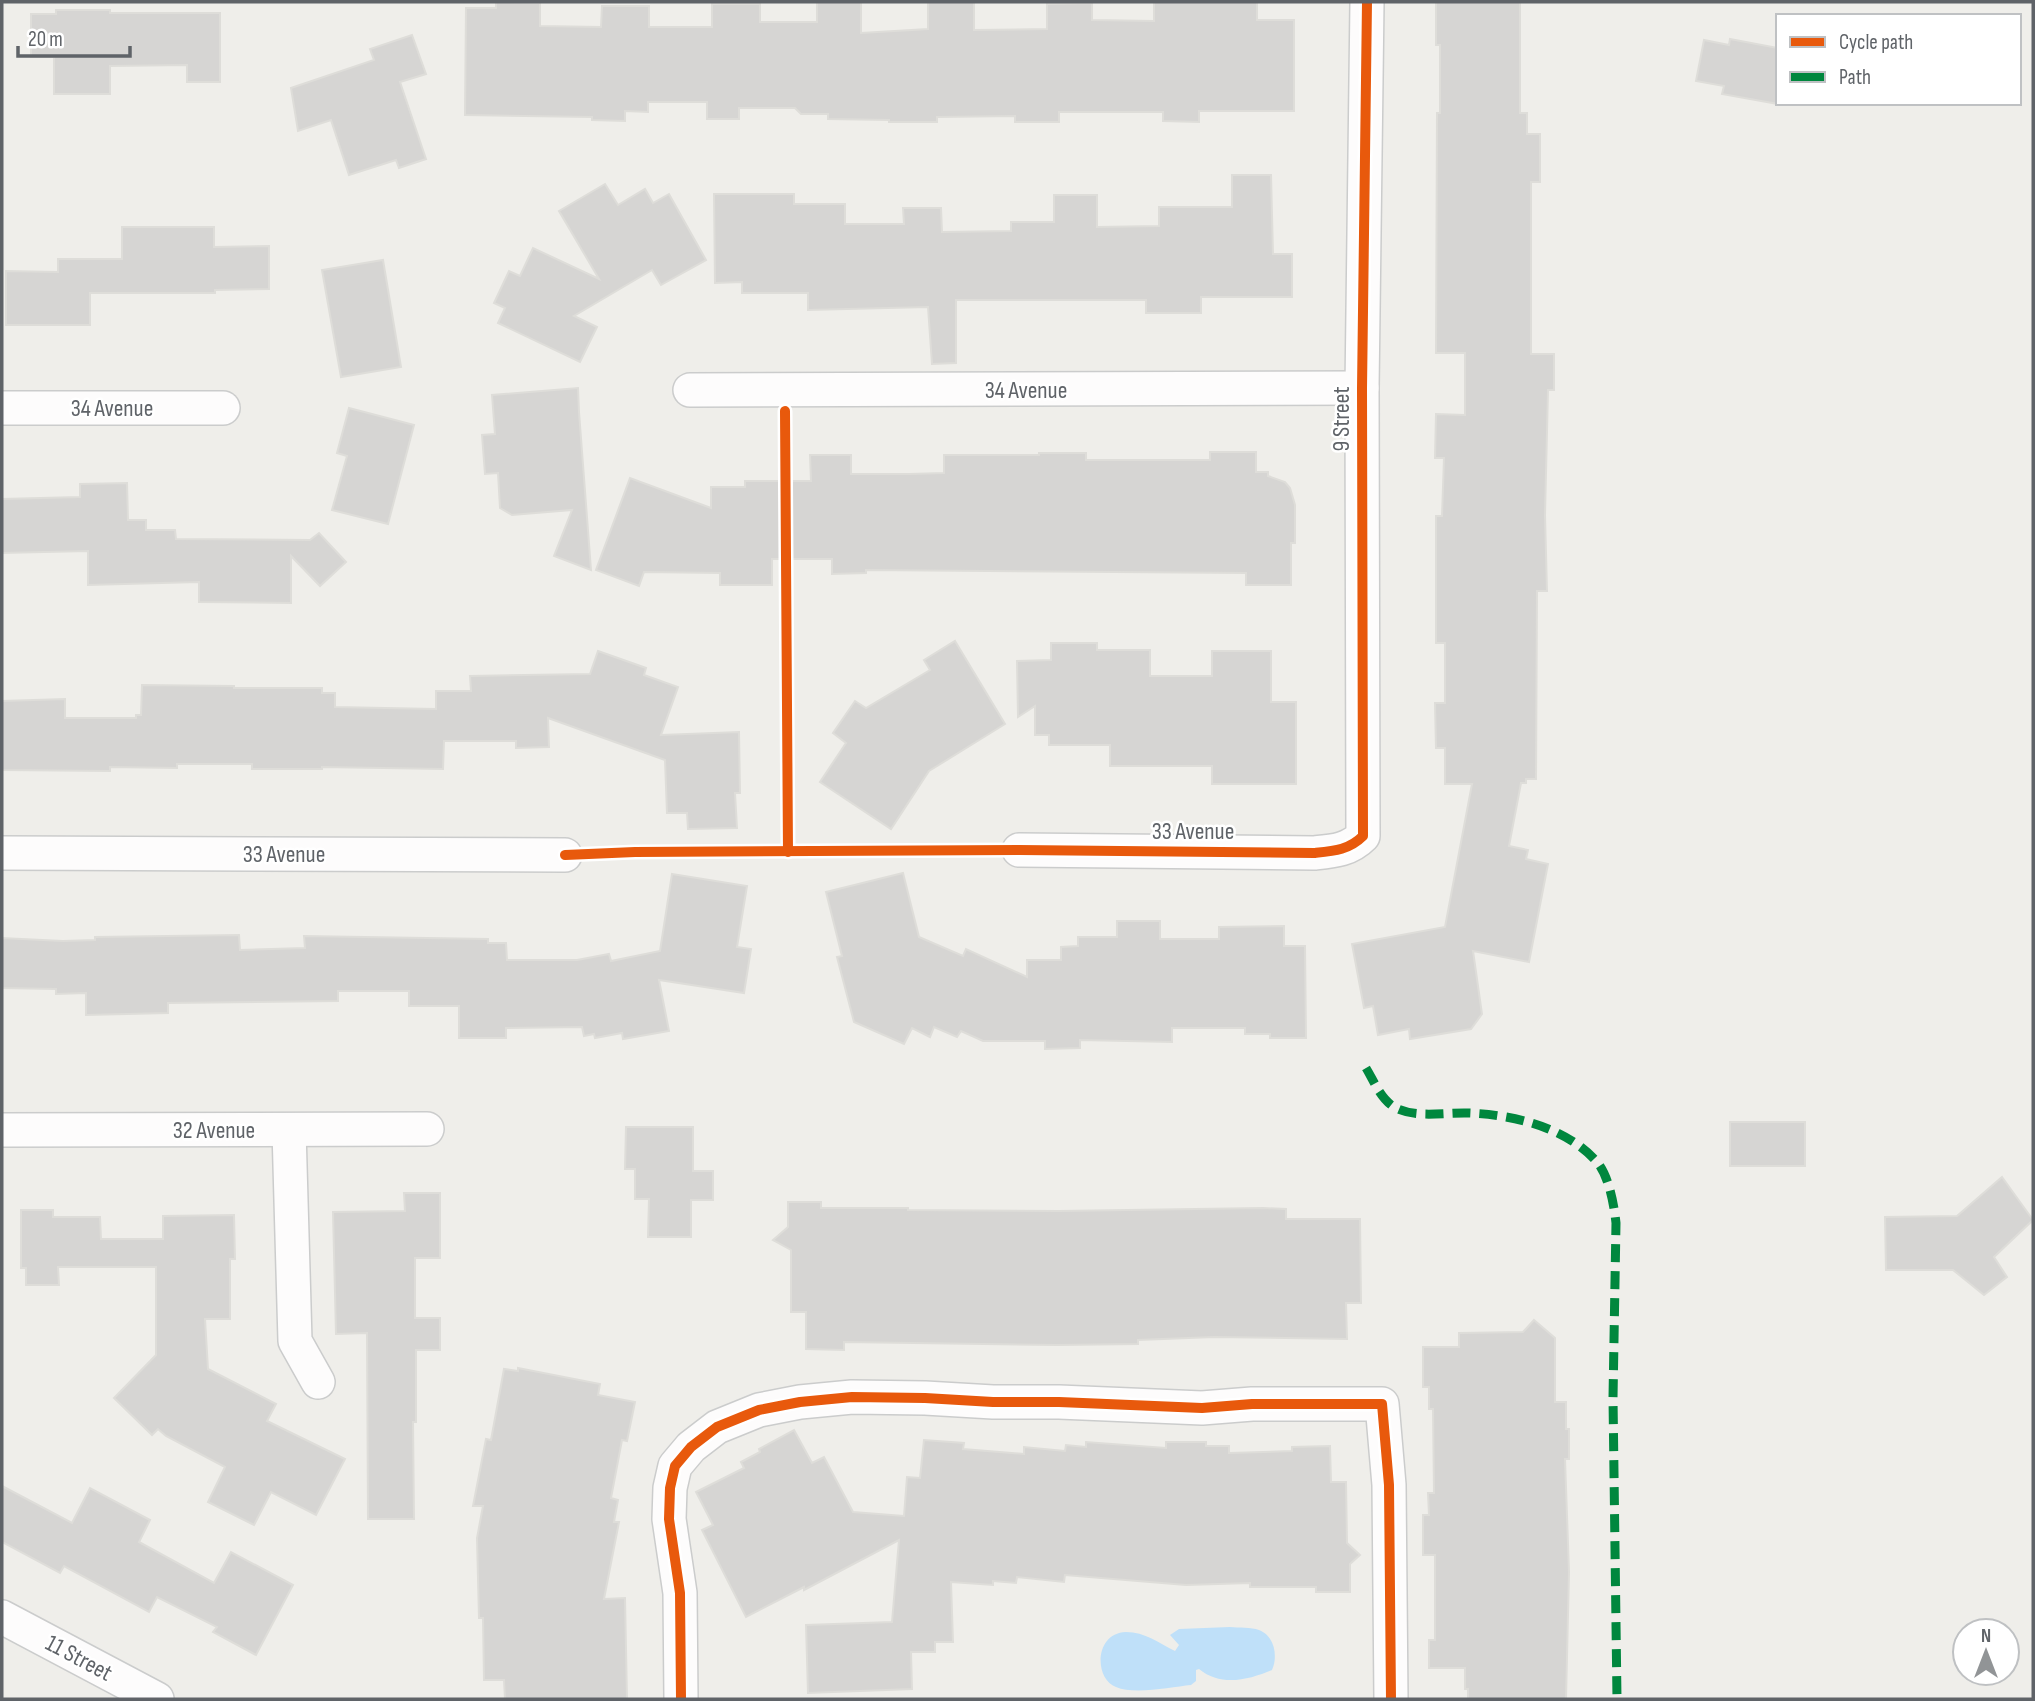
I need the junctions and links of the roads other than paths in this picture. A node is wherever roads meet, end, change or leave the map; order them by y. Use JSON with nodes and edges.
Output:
{"nodes":[{"id":1,"x":1367,"y":2,"type":"edge"},
{"id":2,"x":1362,"y":388,"type":"junction"},
{"id":3,"x":690,"y":390,"type":"dead end"},
{"id":4,"x":2,"y":408,"type":"edge"},
{"id":5,"x":223,"y":408,"type":"dead end"},
{"id":6,"x":1363,"y":836,"type":"joint"},
{"id":7,"x":1018,"y":850,"type":"dead end"},
{"id":8,"x":2,"y":853,"type":"edge"},
{"id":9,"x":565,"y":855,"type":"dead end"},
{"id":10,"x":427,"y":1129,"type":"dead end"},
{"id":11,"x":2,"y":1130,"type":"edge"},
{"id":12,"x":289,"y":1130,"type":"junction"},
{"id":13,"x":318,"y":1382,"type":"dead end"},
{"id":14,"x":2,"y":1617,"type":"edge"},
{"id":15,"x":157,"y":1699,"type":"edge"},
{"id":16,"x":681,"y":1699,"type":"edge"},
{"id":17,"x":1391,"y":1699,"type":"edge"}],
"edges":[{"from":1,"to":2,"type":"street","name":"9 Street"},
{"from":2,"to":3,"type":"street","name":"34 Avenue"},
{"from":2,"to":6,"type":"street","name":"9 Street"},
{"from":4,"to":5,"type":"street","name":"34 Avenue"},
{"from":6,"to":7,"type":"street","name":"33 Avenue"},
{"from":8,"to":9,"type":"street","name":"33 Avenue"},
{"from":10,"to":12,"type":"street","name":"32 Avenue"},
{"from":11,"to":12,"type":"street","name":"32 Avenue"},
{"from":12,"to":13,"type":"street"},
{"from":14,"to":15,"type":"street","name":"11 Street"},
{"from":16,"to":17,"type":"street"}]}
